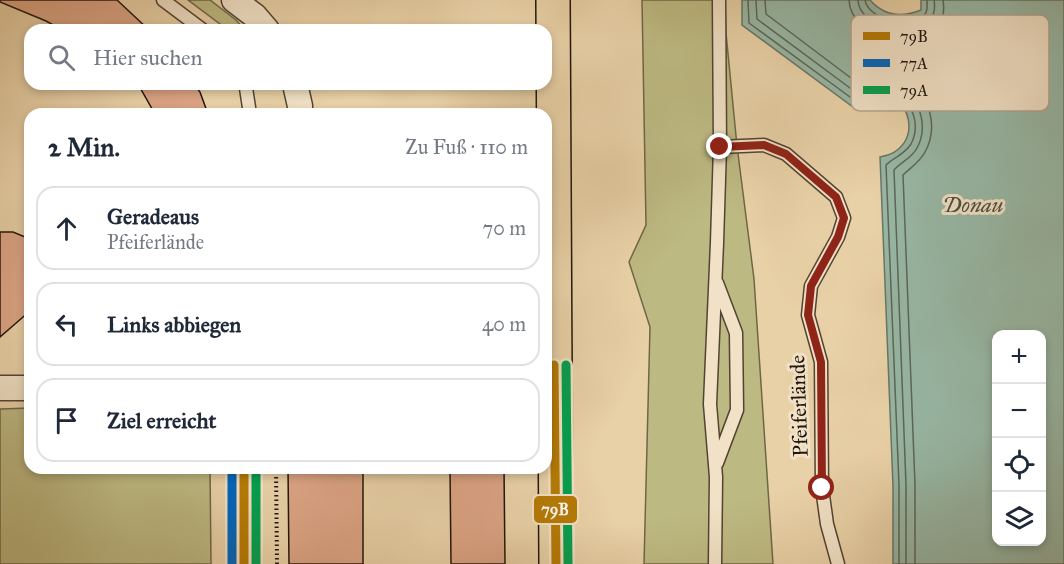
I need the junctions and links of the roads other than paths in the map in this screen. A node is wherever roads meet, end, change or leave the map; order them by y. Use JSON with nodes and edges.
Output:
{"nodes":[{"id":1,"x":163,"y":0,"type":"edge"},
{"id":2,"x":234,"y":0,"type":"edge"},
{"id":3,"x":553,"y":0,"type":"edge"},
{"id":4,"x":719,"y":0,"type":"edge"},
{"id":5,"x":195,"y":24,"type":"edge"},
{"id":6,"x":262,"y":24,"type":"edge"},
{"id":7,"x":246,"y":90,"type":"edge"},
{"id":8,"x":249,"y":108,"type":"edge"},
{"id":9,"x":552,"y":122,"type":"edge"},
{"id":10,"x":720,"y":147,"type":"junction"},
{"id":11,"x":715,"y":280,"type":"junction"},
{"id":12,"x":24,"y":387,"type":"edge"},
{"id":13,"x":0,"y":388,"type":"edge"},
{"id":14,"x":552,"y":431,"type":"edge"},
{"id":15,"x":715,"y":466,"type":"junction"},
{"id":16,"x":244,"y":474,"type":"edge"},
{"id":17,"x":244,"y":564,"type":"edge"},
{"id":18,"x":556,"y":564,"type":"edge"},
{"id":19,"x":715,"y":564,"type":"edge"},
{"id":20,"x":838,"y":564,"type":"edge"}],
"edges":[{"from":1,"to":5,"type":"lane"},
{"from":2,"to":6,"type":"street"},
{"from":3,"to":9,"type":"main road"},
{"from":4,"to":10,"type":"lane"},
{"from":7,"to":8,"type":"lane"},
{"from":10,"to":11,"type":"lane"},
{"from":10,"to":20,"type":"lane","name":"Pfeiferlände"},
{"from":11,"to":15,"type":"lane"},
{"from":11,"to":15,"type":"lane"},
{"from":12,"to":13,"type":"street"},
{"from":14,"to":18,"type":"main road"},
{"from":15,"to":19,"type":"lane"},
{"from":16,"to":17,"type":"street"}]}
